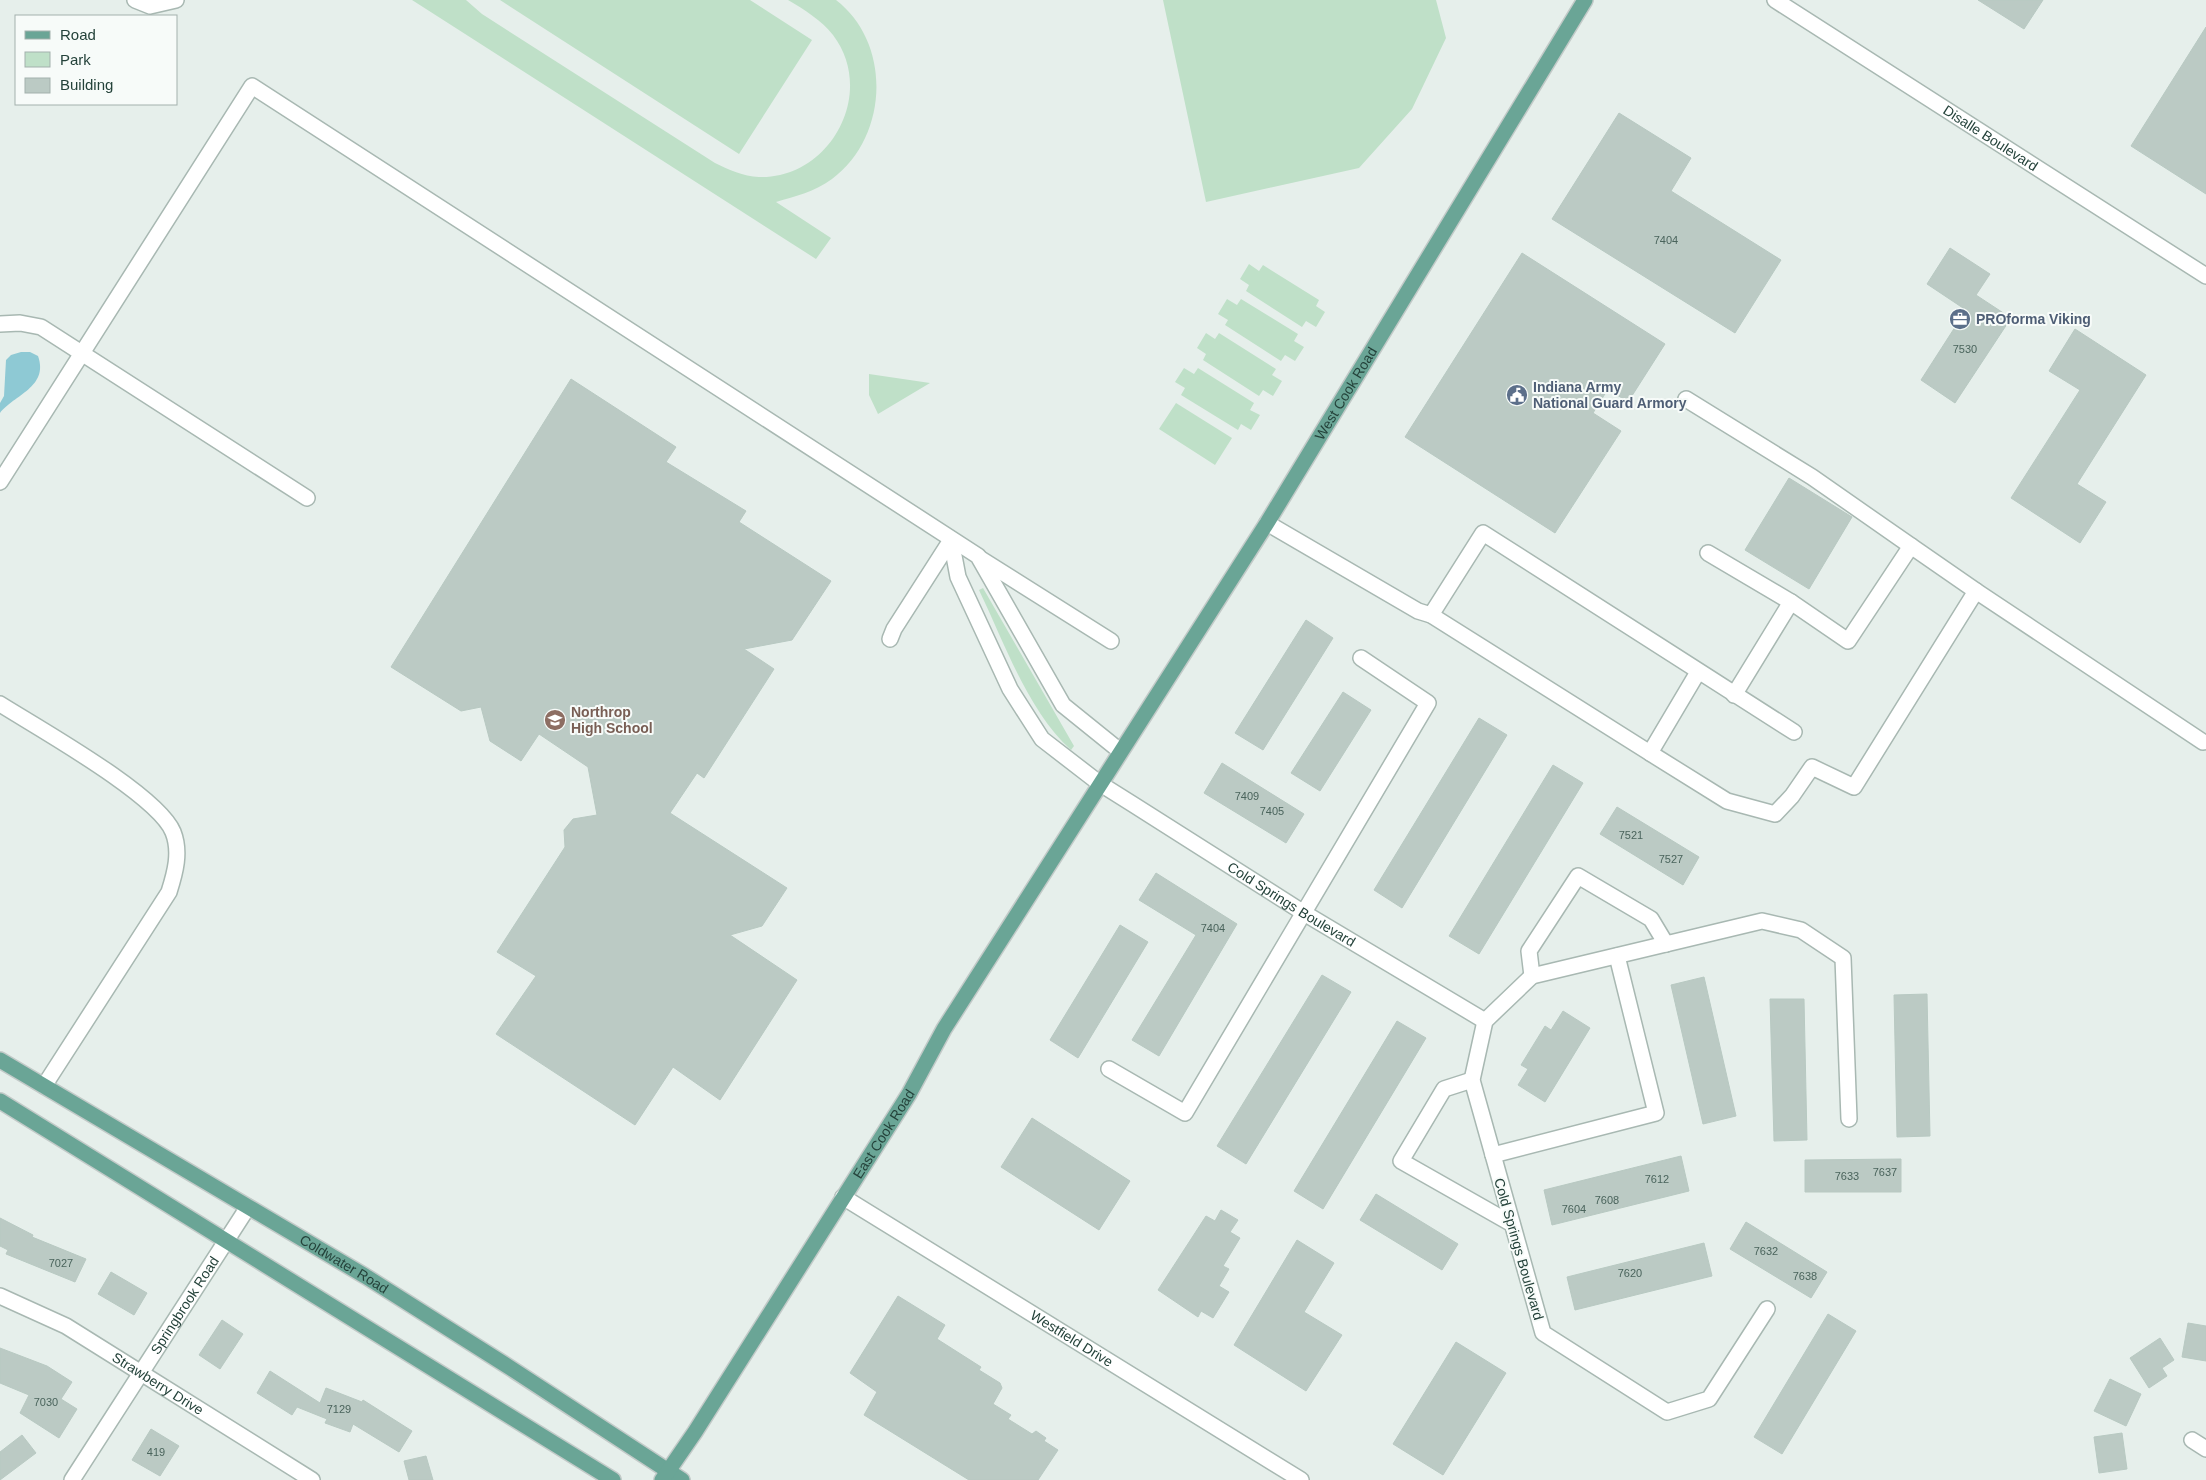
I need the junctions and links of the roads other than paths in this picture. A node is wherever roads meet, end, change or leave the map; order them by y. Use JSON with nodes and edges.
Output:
{"nodes":[{"id":1,"x":135,"y":0,"type":"edge"},
{"id":2,"x":176,"y":0,"type":"edge"},
{"id":3,"x":1585,"y":0,"type":"edge"},
{"id":4,"x":1775,"y":0,"type":"edge"},
{"id":5,"x":2206,"y":276,"type":"edge"},
{"id":6,"x":0,"y":324,"type":"edge"},
{"id":7,"x":84,"y":353,"type":"junction"},
{"id":8,"x":1686,"y":399,"type":"dead end"},
{"id":9,"x":0,"y":482,"type":"edge"},
{"id":10,"x":306,"y":498,"type":"dead end"},
{"id":11,"x":1266,"y":523,"type":"junction"},
{"id":12,"x":951,"y":540,"type":"junction"},
{"id":13,"x":1911,"y":546,"type":"junction"},
{"id":14,"x":1708,"y":553,"type":"dead end"},
{"id":15,"x":978,"y":556,"type":"junction"},
{"id":16,"x":1976,"y":591,"type":"junction"},
{"id":17,"x":1791,"y":602,"type":"junction"},
{"id":18,"x":1431,"y":616,"type":"junction"},
{"id":19,"x":890,"y":639,"type":"dead end"},
{"id":20,"x":1110,"y":641,"type":"dead end"},
{"id":21,"x":1361,"y":658,"type":"dead end"},
{"id":22,"x":1698,"y":672,"type":"junction"},
{"id":23,"x":1734,"y":695,"type":"junction"},
{"id":24,"x":0,"y":704,"type":"edge"},
{"id":25,"x":1794,"y":732,"type":"dead end"},
{"id":26,"x":2203,"y":742,"type":"dead end"},
{"id":27,"x":1120,"y":751,"type":"junction"},
{"id":28,"x":1650,"y":753,"type":"junction"},
{"id":29,"x":1100,"y":783,"type":"junction"},
{"id":30,"x":1304,"y":912,"type":"junction"},
{"id":31,"x":1666,"y":944,"type":"junction"},
{"id":32,"x":1617,"y":956,"type":"junction"},
{"id":33,"x":1532,"y":976,"type":"junction"},
{"id":34,"x":1486,"y":1021,"type":"junction"},
{"id":35,"x":0,"y":1060,"type":"edge"},
{"id":36,"x":1109,"y":1069,"type":"dead end"},
{"id":37,"x":1472,"y":1080,"type":"junction"},
{"id":38,"x":44,"y":1086,"type":"junction"},
{"id":39,"x":0,"y":1101,"type":"edge"},
{"id":40,"x":1849,"y":1119,"type":"dead end"},
{"id":41,"x":1493,"y":1154,"type":"junction"},
{"id":42,"x":843,"y":1197,"type":"junction"},
{"id":43,"x":248,"y":1207,"type":"junction"},
{"id":44,"x":1512,"y":1224,"type":"junction"},
{"id":45,"x":225,"y":1242,"type":"junction"},
{"id":46,"x":0,"y":1296,"type":"edge"},
{"id":47,"x":1767,"y":1309,"type":"dead end"},
{"id":48,"x":142,"y":1373,"type":"junction"},
{"id":49,"x":2192,"y":1440,"type":"dead end"},
{"id":50,"x":2206,"y":1449,"type":"edge"},
{"id":51,"x":665,"y":1476,"type":"edge"},
{"id":52,"x":72,"y":1480,"type":"edge"},
{"id":53,"x":312,"y":1480,"type":"edge"},
{"id":54,"x":613,"y":1480,"type":"edge"},
{"id":55,"x":682,"y":1480,"type":"edge"},
{"id":56,"x":1301,"y":1480,"type":"edge"}],
"edges":[{"from":1,"to":2,"type":"street"},
{"from":3,"to":11,"type":"main road","name":"West Cook Road"},
{"from":4,"to":5,"type":"street","name":"Disalle Boulevard"},
{"from":6,"to":7,"type":"street"},
{"from":7,"to":9,"type":"street"},
{"from":7,"to":10,"type":"street"},
{"from":7,"to":12,"type":"street"},
{"from":8,"to":13,"type":"street"},
{"from":11,"to":18,"type":"street"},
{"from":11,"to":27,"type":"main road","name":"West Cook Road"},
{"from":12,"to":15,"type":"street"},
{"from":12,"to":19,"type":"street"},
{"from":12,"to":29,"type":"street","name":"Cold Springs Boulevard"},
{"from":13,"to":16,"type":"street"},
{"from":13,"to":17,"type":"street"},
{"from":14,"to":17,"type":"street"},
{"from":15,"to":20,"type":"street"},
{"from":15,"to":27,"type":"street"},
{"from":16,"to":26,"type":"street"},
{"from":16,"to":28,"type":"street"},
{"from":17,"to":23,"type":"street"},
{"from":18,"to":22,"type":"street"},
{"from":18,"to":28,"type":"street"},
{"from":21,"to":30,"type":"street"},
{"from":22,"to":23,"type":"street"},
{"from":22,"to":28,"type":"street"},
{"from":23,"to":25,"type":"street"},
{"from":24,"to":38,"type":"street"},
{"from":27,"to":29,"type":"main road","name":"West Cook Road"},
{"from":29,"to":30,"type":"street","name":"Cold Springs Boulevard"},
{"from":29,"to":42,"type":"main road","name":"East Cook Road"},
{"from":30,"to":34,"type":"street","name":"Cold Springs Boulevard"},
{"from":30,"to":36,"type":"street"},
{"from":31,"to":32,"type":"street"},
{"from":31,"to":33,"type":"street"},
{"from":31,"to":40,"type":"street"},
{"from":32,"to":33,"type":"street"},
{"from":32,"to":41,"type":"street"},
{"from":33,"to":34,"type":"street"},
{"from":34,"to":37,"type":"street","name":"Cold Springs Boulevard"},
{"from":35,"to":38,"type":"main road","name":"Coldwater Road"},
{"from":37,"to":41,"type":"street","name":"Cold Springs Boulevard"},
{"from":37,"to":44,"type":"street"},
{"from":38,"to":43,"type":"main road","name":"Coldwater Road"},
{"from":39,"to":45,"type":"main road"},
{"from":41,"to":44,"type":"street","name":"Cold Springs Boulevard"},
{"from":42,"to":51,"type":"main road","name":"East Cook Road"},
{"from":42,"to":56,"type":"street","name":"Westfield Drive"},
{"from":43,"to":45,"type":"street","name":"Springbrook Road"},
{"from":43,"to":51,"type":"main road","name":"Coldwater Road"},
{"from":44,"to":47,"type":"street","name":"Cold Springs Boulevard"},
{"from":45,"to":48,"type":"street","name":"Springbrook Road"},
{"from":45,"to":54,"type":"main road"},
{"from":46,"to":48,"type":"street","name":"Strawberry Drive"},
{"from":48,"to":52,"type":"street","name":"Springbrook Road"},
{"from":48,"to":53,"type":"street","name":"Strawberry Drive"},
{"from":49,"to":50,"type":"street"},
{"from":51,"to":55,"type":"main road","name":"Coldwater Road"}]}
